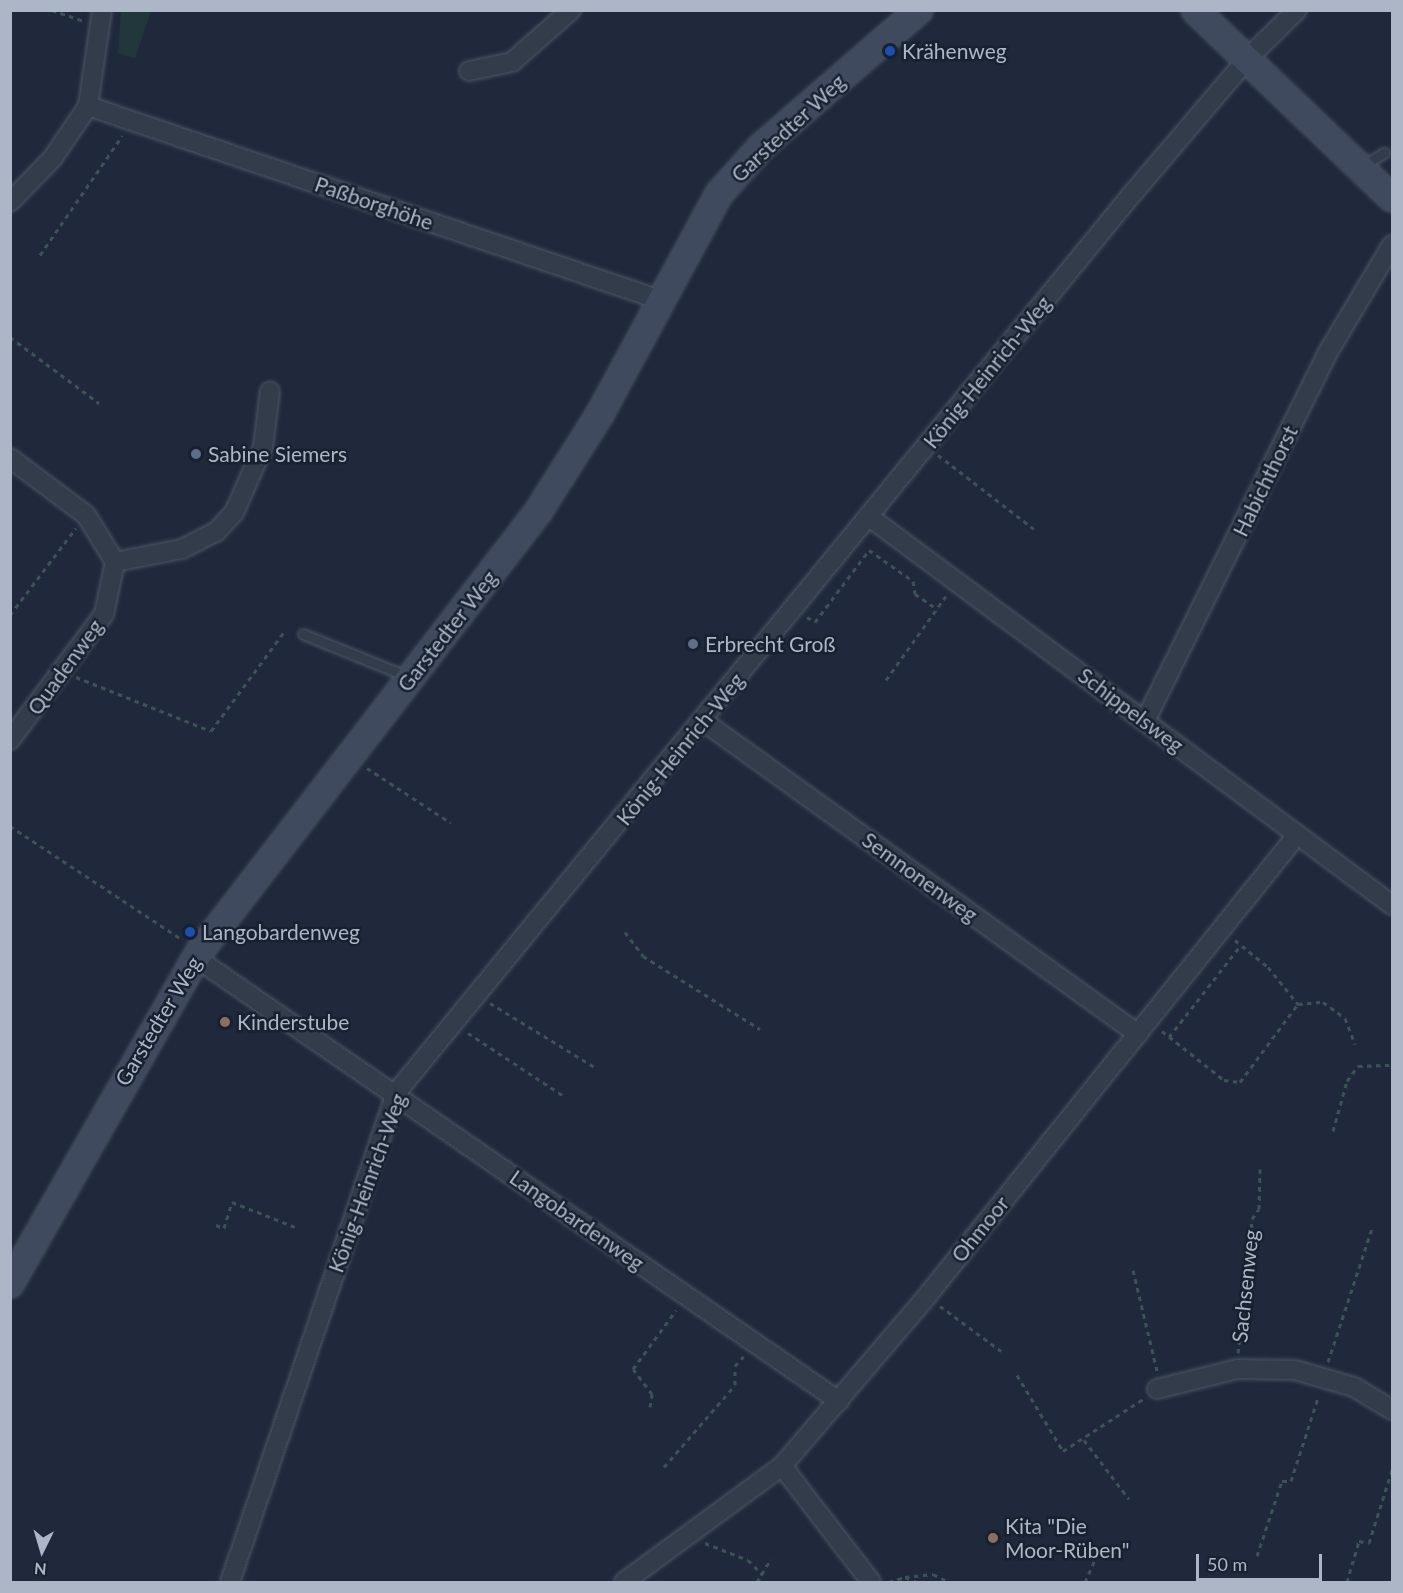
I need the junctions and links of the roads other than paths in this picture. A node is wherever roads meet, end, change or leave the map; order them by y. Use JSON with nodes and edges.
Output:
{"nodes":[{"id":1,"x":571,"y":10,"type":"edge"},
{"id":2,"x":919,"y":10,"type":"edge"},
{"id":3,"x":1195,"y":10,"type":"edge"},
{"id":4,"x":1297,"y":10,"type":"edge"},
{"id":5,"x":102,"y":19,"type":"edge"},
{"id":6,"x":1247,"y":59,"type":"junction"},
{"id":7,"x":469,"y":71,"type":"dead end"},
{"id":8,"x":88,"y":106,"type":"junction"},
{"id":9,"x":1384,"y":153,"type":"dead end"},
{"id":10,"x":1360,"y":168,"type":"junction"},
{"id":11,"x":1392,"y":198,"type":"edge"},
{"id":12,"x":10,"y":202,"type":"edge"},
{"id":13,"x":1392,"y":246,"type":"edge"},
{"id":14,"x":660,"y":300,"type":"junction"},
{"id":15,"x":270,"y":391,"type":"dead end"},
{"id":16,"x":10,"y":458,"type":"edge"},
{"id":17,"x":868,"y":516,"type":"junction"},
{"id":18,"x":115,"y":562,"type":"junction"},
{"id":19,"x":303,"y":634,"type":"dead end"},
{"id":20,"x":411,"y":678,"type":"junction"},
{"id":21,"x":703,"y":721,"type":"junction"},
{"id":22,"x":1145,"y":721,"type":"junction"},
{"id":23,"x":10,"y":740,"type":"edge"},
{"id":24,"x":1297,"y":835,"type":"junction"},
{"id":25,"x":1392,"y":905,"type":"edge"},
{"id":26,"x":198,"y":954,"type":"junction"},
{"id":27,"x":1143,"y":1027,"type":"junction"},
{"id":28,"x":396,"y":1093,"type":"junction"},
{"id":29,"x":10,"y":1284,"type":"edge"},
{"id":30,"x":1160,"y":1388,"type":"road end"},
{"id":31,"x":839,"y":1401,"type":"junction"},
{"id":32,"x":1392,"y":1410,"type":"edge"},
{"id":33,"x":782,"y":1466,"type":"junction"},
{"id":34,"x":230,"y":1582,"type":"edge"},
{"id":35,"x":624,"y":1582,"type":"edge"},
{"id":36,"x":871,"y":1582,"type":"edge"}],
"edges":[{"from":1,"to":7,"type":"street"},
{"from":2,"to":14,"type":"main road","name":"Garstedter Weg"},
{"from":3,"to":6,"type":"main road"},
{"from":4,"to":6,"type":"street","name":"König-Heinrich-Weg"},
{"from":5,"to":8,"type":"street"},
{"from":6,"to":10,"type":"main road"},
{"from":6,"to":17,"type":"street","name":"König-Heinrich-Weg"},
{"from":8,"to":12,"type":"street"},
{"from":8,"to":14,"type":"street","name":"Paßborghöhe"},
{"from":9,"to":10,"type":"lane"},
{"from":10,"to":11,"type":"main road"},
{"from":13,"to":22,"type":"street","name":"Habichthorst"},
{"from":14,"to":20,"type":"main road","name":"Garstedter Weg"},
{"from":15,"to":18,"type":"street"},
{"from":16,"to":18,"type":"street"},
{"from":17,"to":21,"type":"street","name":"König-Heinrich-Weg"},
{"from":17,"to":22,"type":"street","name":"Schippelsweg"},
{"from":18,"to":23,"type":"street","name":"Quadenweg"},
{"from":19,"to":20,"type":"lane"},
{"from":20,"to":26,"type":"main road","name":"Garstedter Weg"},
{"from":21,"to":27,"type":"street","name":"Semnonenweg"},
{"from":21,"to":28,"type":"street","name":"König-Heinrich-Weg"},
{"from":22,"to":24,"type":"street","name":"Schippelsweg"},
{"from":24,"to":25,"type":"street","name":"Schippelsweg"},
{"from":24,"to":27,"type":"street","name":"Ohmoor"},
{"from":26,"to":28,"type":"street","name":"Langobardenweg"},
{"from":26,"to":29,"type":"main road","name":"Garstedter Weg"},
{"from":27,"to":31,"type":"street","name":"Ohmoor"},
{"from":28,"to":31,"type":"street","name":"Langobardenweg"},
{"from":28,"to":34,"type":"street","name":"König-Heinrich-Weg"},
{"from":30,"to":32,"type":"street","name":"Sachsenweg"},
{"from":31,"to":33,"type":"street","name":"Ohmoor"},
{"from":33,"to":35,"type":"street","name":"Ohmoor"},
{"from":33,"to":36,"type":"street"}]}
